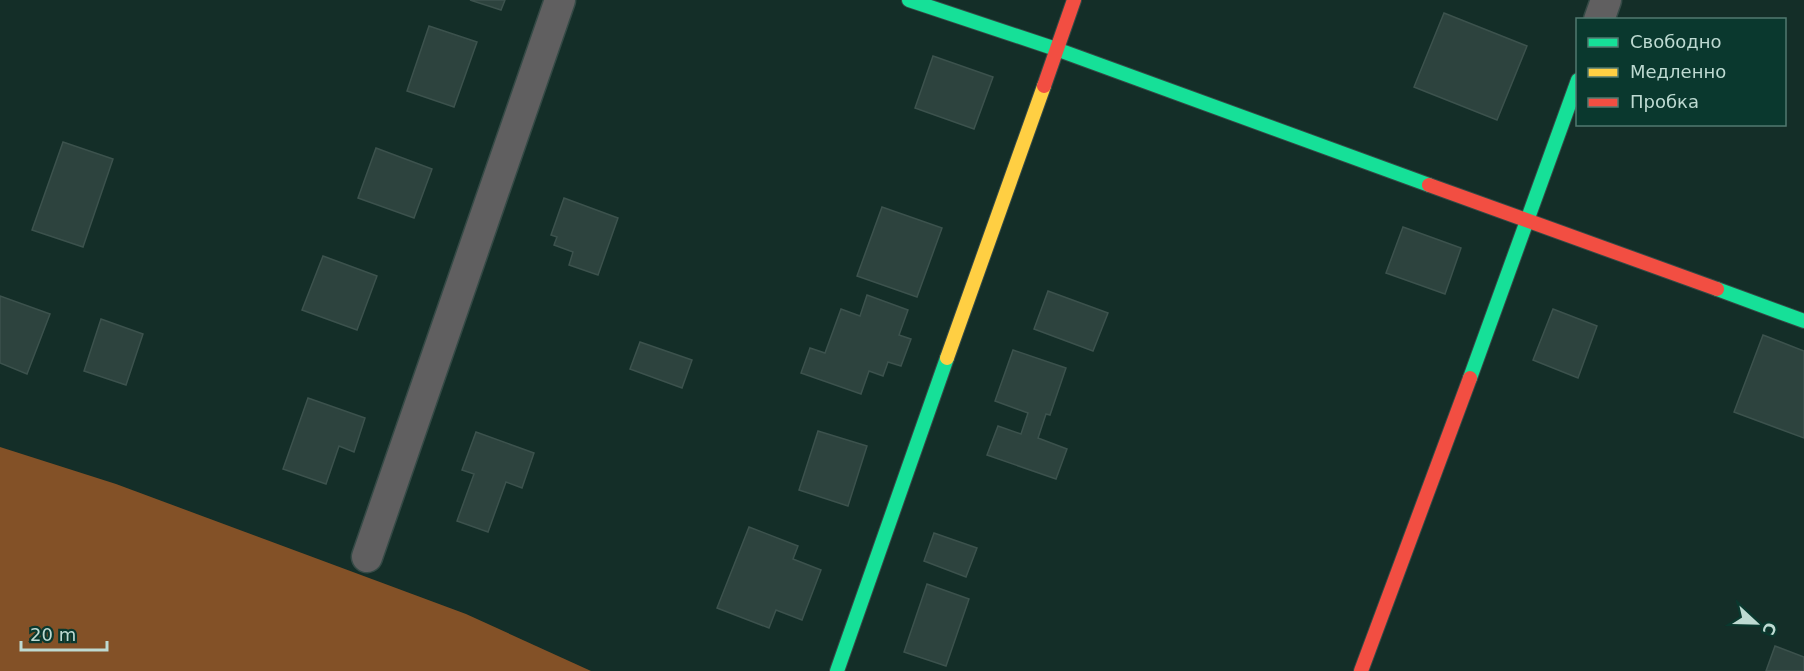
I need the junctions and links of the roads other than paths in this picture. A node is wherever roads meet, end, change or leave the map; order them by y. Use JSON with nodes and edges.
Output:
{"nodes":[{"id":1,"x":560,"y":0,"type":"edge"},
{"id":2,"x":909,"y":0,"type":"edge"},
{"id":3,"x":1074,"y":0,"type":"edge"},
{"id":4,"x":1605,"y":0,"type":"edge"},
{"id":5,"x":1600,"y":18,"type":"edge"},
{"id":6,"x":1056,"y":49,"type":"junction"},
{"id":7,"x":1576,"y":86,"type":"edge"},
{"id":8,"x":1528,"y":222,"type":"junction"},
{"id":9,"x":1804,"y":321,"type":"edge"},
{"id":10,"x":367,"y":557,"type":"dead end"},
{"id":11,"x":837,"y":671,"type":"edge"},
{"id":12,"x":1361,"y":671,"type":"edge"}],
"edges":[{"from":1,"to":10,"type":"street"},
{"from":2,"to":6,"type":"street"},
{"from":3,"to":6,"type":"street"},
{"from":4,"to":5,"type":"street"},
{"from":6,"to":8,"type":"street"},
{"from":6,"to":11,"type":"street"},
{"from":7,"to":8,"type":"street"},
{"from":8,"to":9,"type":"street"},
{"from":8,"to":12,"type":"street"}]}
